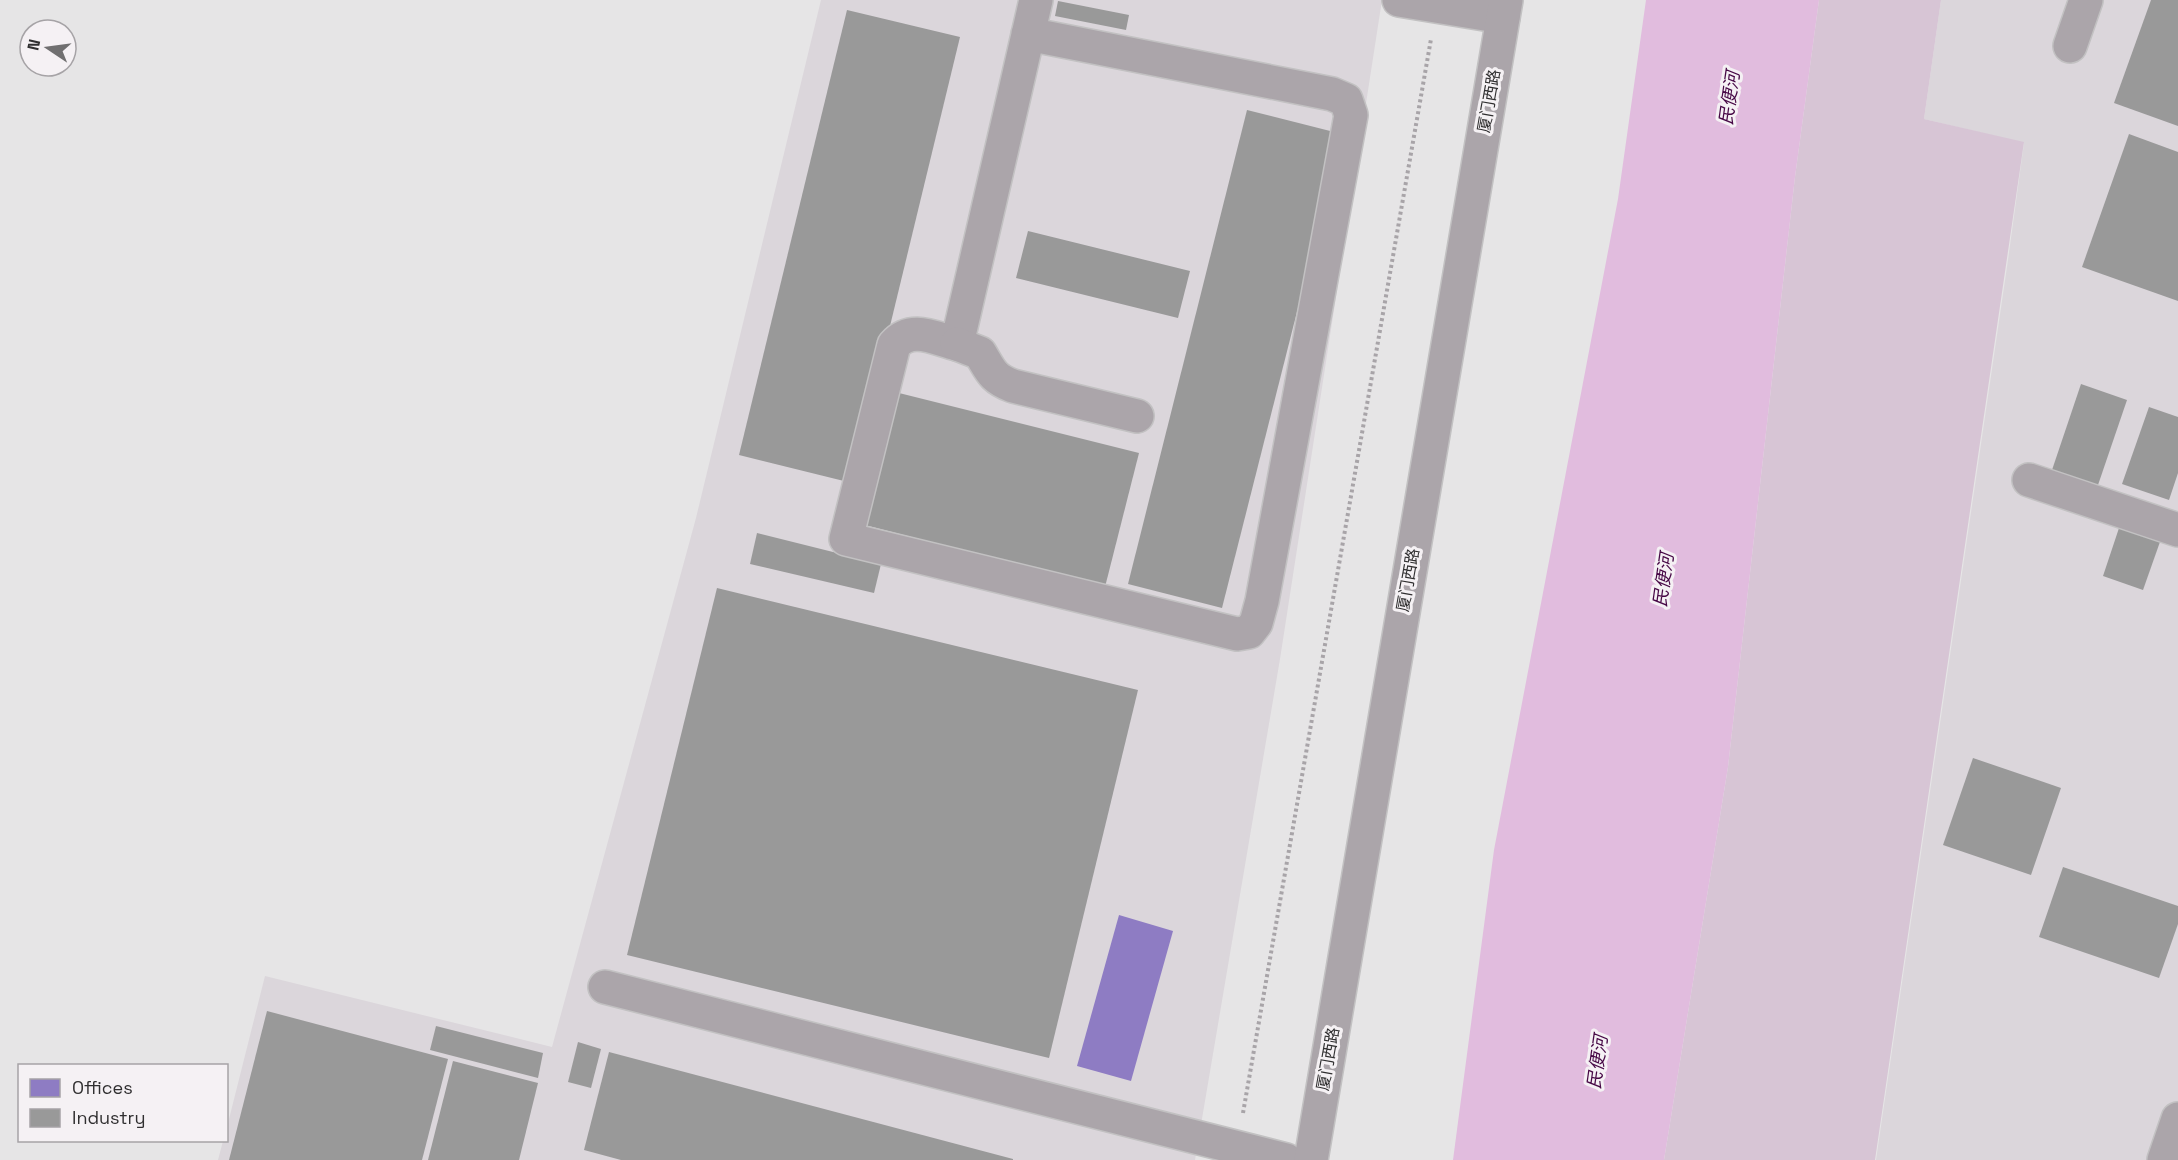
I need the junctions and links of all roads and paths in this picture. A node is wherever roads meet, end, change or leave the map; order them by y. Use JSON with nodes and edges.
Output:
{"nodes":[{"id":1,"x":1035,"y":0,"type":"edge"},
{"id":2,"x":1399,"y":0,"type":"edge"},
{"id":3,"x":2086,"y":0,"type":"edge"},
{"id":4,"x":1437,"y":6,"type":"junction"},
{"id":5,"x":1504,"y":9,"type":"edge"},
{"id":6,"x":1028,"y":34,"type":"junction"},
{"id":7,"x":2070,"y":46,"type":"dead end"},
{"id":8,"x":957,"y":344,"type":"junction"},
{"id":9,"x":1137,"y":416,"type":"dead end"},
{"id":10,"x":2029,"y":480,"type":"dead end"},
{"id":11,"x":2178,"y":530,"type":"edge"},
{"id":12,"x":605,"y":987,"type":"dead end"},
{"id":13,"x":2178,"y":1119,"type":"edge"},
{"id":14,"x":1236,"y":1148,"type":"junction"},
{"id":15,"x":1286,"y":1160,"type":"edge"},
{"id":16,"x":1311,"y":1160,"type":"edge"},
{"id":17,"x":2164,"y":1160,"type":"edge"}],
"edges":[{"from":1,"to":6,"type":"street"},
{"from":2,"to":4,"type":"street"},
{"from":3,"to":7,"type":"street"},
{"from":4,"to":5,"type":"street"},
{"from":4,"to":14,"type":"path"},
{"from":5,"to":16,"type":"street","name":"厦门西路"},
{"from":6,"to":8,"type":"street"},
{"from":6,"to":8,"type":"street"},
{"from":8,"to":9,"type":"street"},
{"from":10,"to":11,"type":"street"},
{"from":12,"to":14,"type":"street"},
{"from":13,"to":17,"type":"street"},
{"from":14,"to":15,"type":"street"}]}
